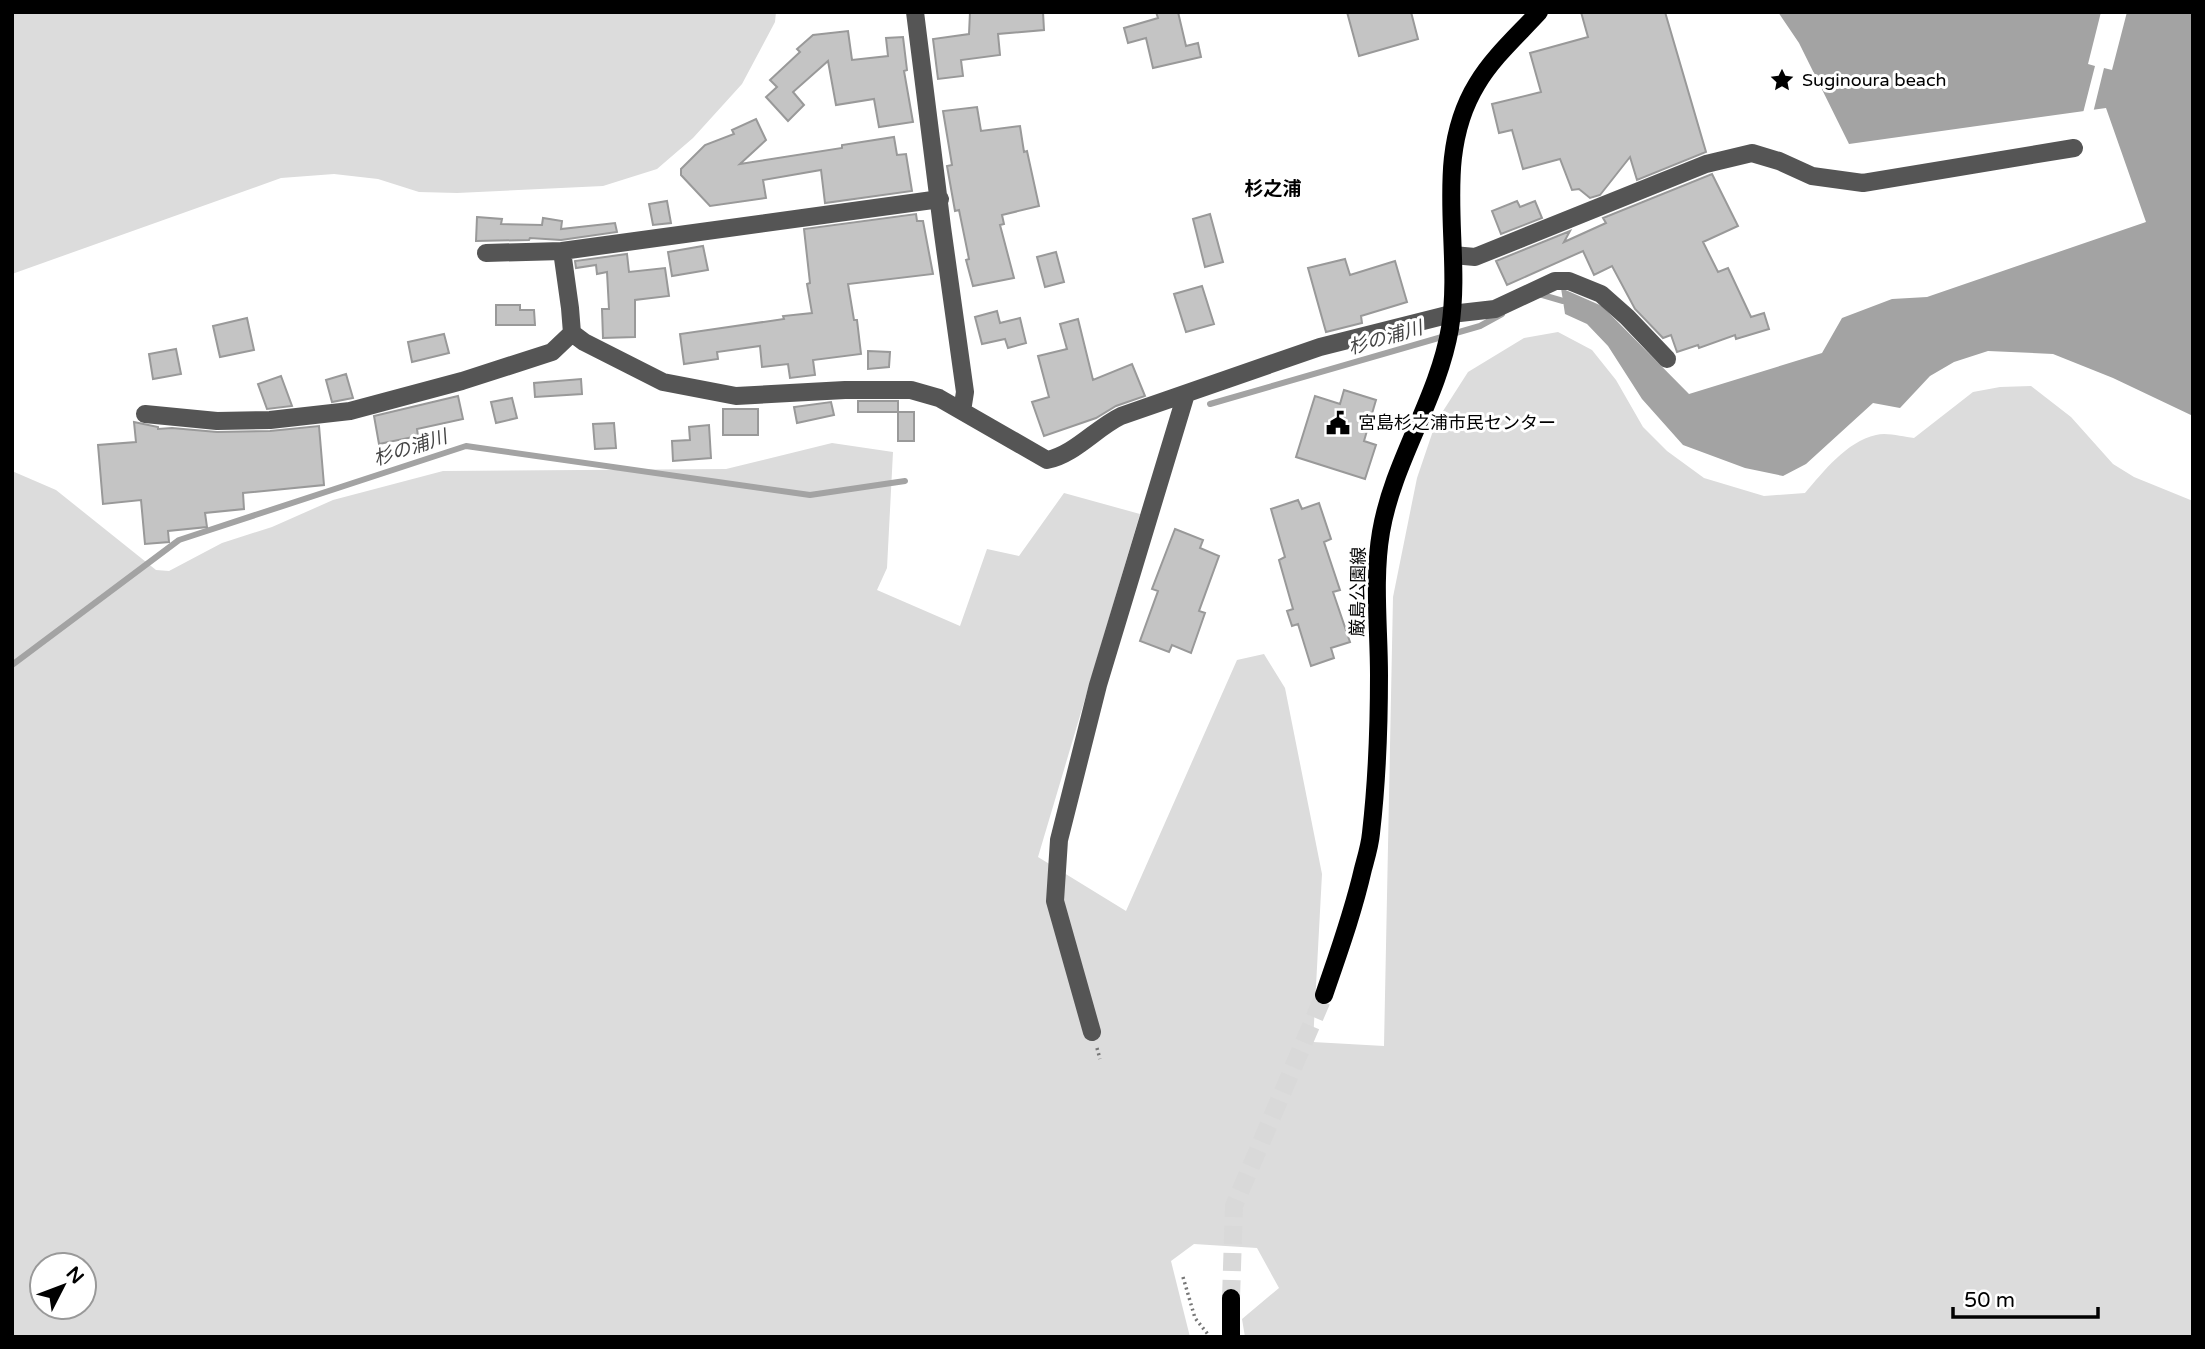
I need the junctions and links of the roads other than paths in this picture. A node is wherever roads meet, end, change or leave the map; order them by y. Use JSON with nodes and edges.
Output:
{"nodes":[{"id":1,"x":915,"y":12,"type":"edge"},
{"id":2,"x":1539,"y":12,"type":"edge"},
{"id":3,"x":2074,"y":148,"type":"dead end"},
{"id":4,"x":940,"y":199,"type":"junction"},
{"id":5,"x":562,"y":251,"type":"junction"},
{"id":6,"x":486,"y":253,"type":"dead end"},
{"id":7,"x":1453,"y":255,"type":"junction"},
{"id":8,"x":1450,"y":321,"type":"junction"},
{"id":9,"x":572,"y":333,"type":"junction"},
{"id":10,"x":1667,"y":359,"type":"dead end"},
{"id":11,"x":1186,"y":394,"type":"junction"},
{"id":12,"x":962,"y":411,"type":"junction"},
{"id":13,"x":145,"y":414,"type":"dead end"},
{"id":14,"x":1324,"y":995,"type":"tunnel mouth"},
{"id":15,"x":1092,"y":1032,"type":"dead end"},
{"id":16,"x":1231,"y":1298,"type":"tunnel mouth"},
{"id":17,"x":1231,"y":1337,"type":"edge"}],
"edges":[{"from":1,"to":4,"type":"street"},
{"from":2,"to":7,"type":"main road","name":"厳島公園線"},
{"from":3,"to":7,"type":"street"},
{"from":4,"to":5,"type":"street"},
{"from":4,"to":12,"type":"street"},
{"from":5,"to":6,"type":"street"},
{"from":5,"to":9,"type":"street"},
{"from":7,"to":8,"type":"main road","name":"厳島公園線"},
{"from":8,"to":10,"type":"street"},
{"from":8,"to":11,"type":"street"},
{"from":8,"to":14,"type":"main road","name":"厳島公園線"},
{"from":9,"to":12,"type":"street"},
{"from":9,"to":13,"type":"street"},
{"from":11,"to":12,"type":"street"},
{"from":11,"to":15,"type":"street"},
{"from":16,"to":17,"type":"main road"}]}
